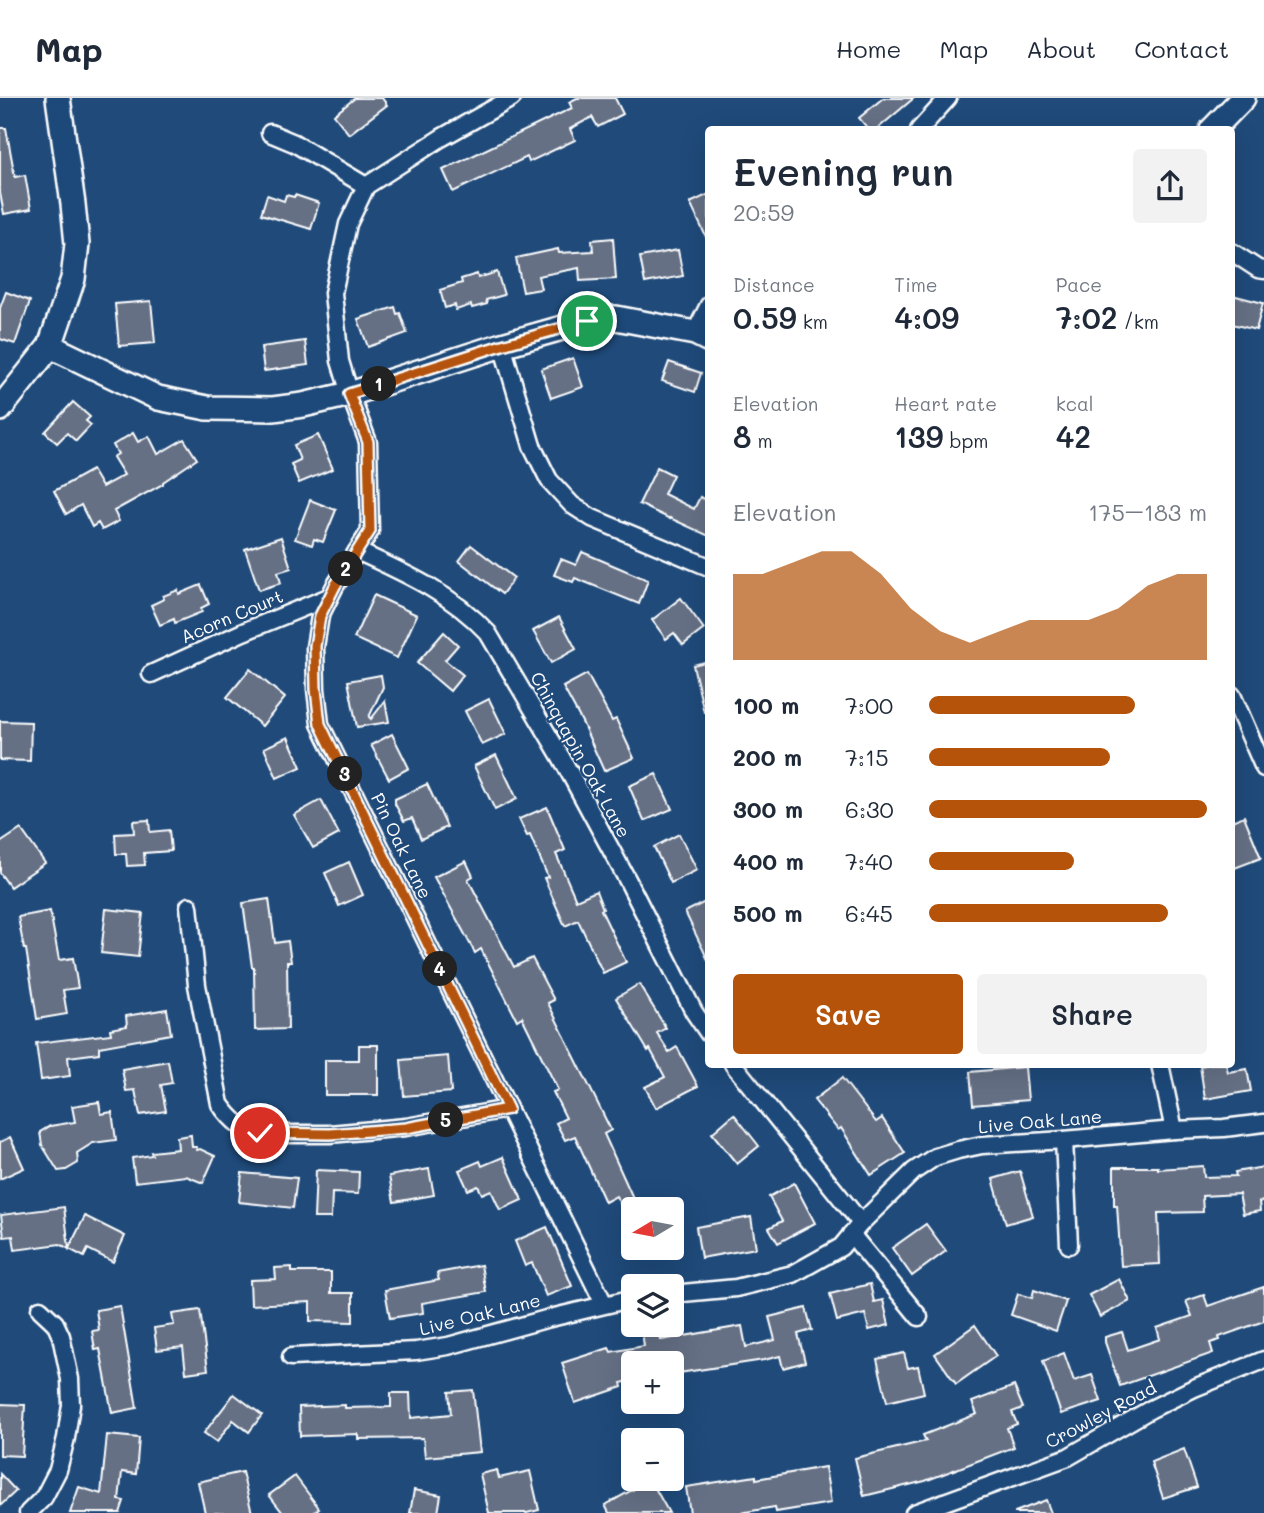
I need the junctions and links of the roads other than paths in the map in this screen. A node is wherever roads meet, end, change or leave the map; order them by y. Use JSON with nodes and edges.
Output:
{"nodes":[{"id":1,"x":58,"y":98,"type":"edge"},
{"id":2,"x":512,"y":98,"type":"edge"},
{"id":3,"x":948,"y":98,"type":"edge"},
{"id":4,"x":1242,"y":98,"type":"edge"},
{"id":5,"x":923,"y":126,"type":"edge"},
{"id":6,"x":1216,"y":126,"type":"edge"},
{"id":7,"x":270,"y":133,"type":"dead end"},
{"id":8,"x":366,"y":186,"type":"junction"},
{"id":9,"x":1235,"y":254,"type":"edge"},
{"id":10,"x":1264,"y":270,"type":"edge"},
{"id":11,"x":702,"y":336,"type":"edge"},
{"id":12,"x":502,"y":345,"type":"junction"},
{"id":13,"x":50,"y":346,"type":"junction"},
{"id":14,"x":349,"y":394,"type":"junction"},
{"id":15,"x":0,"y":409,"type":"edge"},
{"id":16,"x":358,"y":551,"type":"junction"},
{"id":17,"x":705,"y":565,"type":"edge"},
{"id":18,"x":330,"y":597,"type":"junction"},
{"id":19,"x":151,"y":674,"type":"dead end"},
{"id":20,"x":1235,"y":702,"type":"edge"},
{"id":21,"x":1264,"y":768,"type":"edge"},
{"id":22,"x":189,"y":906,"type":"dead end"},
{"id":23,"x":705,"y":1028,"type":"edge"},
{"id":24,"x":736,"y":1068,"type":"edge"},
{"id":25,"x":1161,"y":1068,"type":"edge"},
{"id":26,"x":508,"y":1109,"type":"junction"},
{"id":27,"x":1264,"y":1123,"type":"edge"},
{"id":28,"x":1174,"y":1130,"type":"junction"},
{"id":29,"x":1064,"y":1140,"type":"junction"},
{"id":30,"x":856,"y":1228,"type":"junction"},
{"id":31,"x":1069,"y":1245,"type":"dead end"},
{"id":32,"x":684,"y":1293,"type":"edge"},
{"id":33,"x":621,"y":1301,"type":"edge"},
{"id":34,"x":604,"y":1304,"type":"junction"},
{"id":35,"x":40,"y":1309,"type":"dead end"},
{"id":36,"x":919,"y":1317,"type":"dead end"},
{"id":37,"x":291,"y":1357,"type":"dead end"},
{"id":38,"x":1264,"y":1360,"type":"edge"},
{"id":39,"x":28,"y":1513,"type":"edge"},
{"id":40,"x":914,"y":1513,"type":"edge"}],
"edges":[{"from":1,"to":13,"type":"street"},
{"from":2,"to":8,"type":"street"},
{"from":3,"to":5,"type":"street"},
{"from":4,"to":6,"type":"street"},
{"from":7,"to":8,"type":"street"},
{"from":8,"to":14,"type":"street","name":"Pin Oak Lane"},
{"from":9,"to":10,"type":"street"},
{"from":11,"to":12,"type":"street"},
{"from":12,"to":14,"type":"street"},
{"from":12,"to":17,"type":"street"},
{"from":13,"to":14,"type":"street"},
{"from":13,"to":15,"type":"street"},
{"from":14,"to":16,"type":"street","name":"Pin Oak Lane"},
{"from":16,"to":18,"type":"street","name":"Pin Oak Lane"},
{"from":16,"to":23,"type":"street","name":"Chinquapin Oak Lane"},
{"from":18,"to":19,"type":"street","name":"Acorn Court"},
{"from":18,"to":26,"type":"street","name":"Pin Oak Lane"},
{"from":20,"to":21,"type":"street"},
{"from":22,"to":26,"type":"street"},
{"from":24,"to":30,"type":"street"},
{"from":25,"to":28,"type":"street"},
{"from":26,"to":34,"type":"street","name":"Pin Oak Lane"},
{"from":27,"to":28,"type":"street","name":"Live Oak Lane"},
{"from":28,"to":29,"type":"street","name":"Live Oak Lane"},
{"from":29,"to":30,"type":"street","name":"Live Oak Lane"},
{"from":29,"to":31,"type":"street"},
{"from":30,"to":32,"type":"street","name":"Live Oak Lane"},
{"from":30,"to":36,"type":"street"},
{"from":33,"to":34,"type":"street","name":"Live Oak Lane"},
{"from":34,"to":37,"type":"street","name":"Live Oak Lane"},
{"from":35,"to":39,"type":"street"},
{"from":38,"to":40,"type":"street","name":"Crowley Road"}]}
